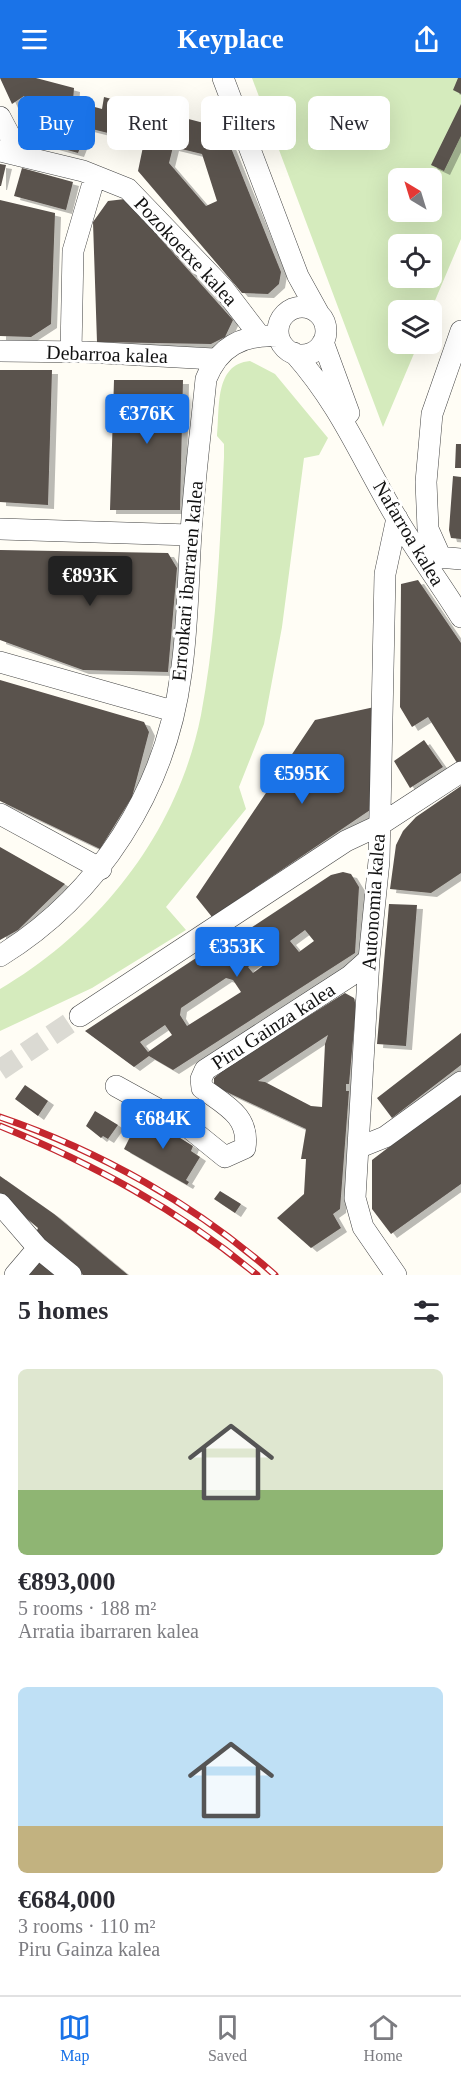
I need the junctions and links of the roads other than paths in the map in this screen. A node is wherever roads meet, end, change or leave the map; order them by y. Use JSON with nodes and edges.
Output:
{"nodes":[{"id":1,"x":223,"y":78,"type":"edge"},
{"id":2,"x":0,"y":117,"type":"edge"},
{"id":3,"x":10,"y":153,"type":"edge"},
{"id":4,"x":95,"y":176,"type":"junction"},
{"id":5,"x":298,"y":276,"type":"junction"},
{"id":6,"x":284,"y":314,"type":"junction"},
{"id":7,"x":319,"y":314,"type":"junction"},
{"id":8,"x":461,"y":331,"type":"edge"},
{"id":9,"x":269,"y":335,"type":"junction"},
{"id":10,"x":323,"y":342,"type":"junction"},
{"id":11,"x":0,"y":351,"type":"edge"},
{"id":12,"x":71,"y":352,"type":"junction"},
{"id":13,"x":294,"y":353,"type":"junction"},
{"id":14,"x":214,"y":359,"type":"junction"},
{"id":15,"x":360,"y":448,"type":"junction"},
{"id":16,"x":397,"y":518,"type":"junction"},
{"id":17,"x":0,"y":529,"type":"edge"},
{"id":18,"x":190,"y":535,"type":"junction"},
{"id":19,"x":389,"y":553,"type":"junction"},
{"id":20,"x":433,"y":553,"type":"edge"},
{"id":21,"x":461,"y":617,"type":"edge"},
{"id":22,"x":0,"y":662,"type":"edge"},
{"id":23,"x":173,"y":711,"type":"junction"},
{"id":24,"x":461,"y":772,"type":"edge"},
{"id":25,"x":0,"y":814,"type":"edge"},
{"id":26,"x":378,"y":826,"type":"junction"},
{"id":27,"x":100,"y":869,"type":"junction"},
{"id":28,"x":0,"y":956,"type":"edge"},
{"id":29,"x":369,"y":959,"type":"junction"},
{"id":30,"x":80,"y":1016,"type":"tunnel mouth"},
{"id":31,"x":461,"y":1082,"type":"edge"},
{"id":32,"x":116,"y":1086,"type":"dead end"},
{"id":33,"x":360,"y":1147,"type":"junction"},
{"id":34,"x":0,"y":1204,"type":"edge"},
{"id":35,"x":38,"y":1248,"type":"junction"},
{"id":36,"x":15,"y":1275,"type":"edge"},
{"id":37,"x":71,"y":1275,"type":"edge"},
{"id":38,"x":396,"y":1275,"type":"edge"}],
"edges":[{"from":1,"to":5,"type":"street"},
{"from":2,"to":3,"type":"street"},
{"from":3,"to":4,"type":"street","name":"Pozokoetxe kalea"},
{"from":4,"to":9,"type":"street","name":"Pozokoetxe kalea"},
{"from":4,"to":12,"type":"street"},
{"from":5,"to":6,"type":"street"},
{"from":5,"to":7,"type":"street"},
{"from":6,"to":7,"type":"street"},
{"from":6,"to":9,"type":"street"},
{"from":7,"to":10,"type":"street"},
{"from":8,"to":20,"type":"street"},
{"from":9,"to":13,"type":"street"},
{"from":9,"to":14,"type":"street"},
{"from":10,"to":13,"type":"street"},
{"from":10,"to":15,"type":"street","name":"Nafarroa kalea"},
{"from":11,"to":12,"type":"street","name":"Debarroa kalea"},
{"from":12,"to":14,"type":"street","name":"Debarroa kalea"},
{"from":13,"to":15,"type":"street","name":"Nafarroa kalea"},
{"from":14,"to":18,"type":"street","name":"Erronkari ibarraren kalea"},
{"from":15,"to":16,"type":"street","name":"Nafarroa kalea"},
{"from":16,"to":19,"type":"street","name":"Autonomia kalea"},
{"from":16,"to":20,"type":"street","name":"Nafarroa kalea"},
{"from":17,"to":18,"type":"street"},
{"from":18,"to":23,"type":"street","name":"Erronkari ibarraren kalea"},
{"from":19,"to":20,"type":"street"},
{"from":19,"to":26,"type":"street","name":"Autonomia kalea"},
{"from":20,"to":21,"type":"street","name":"Nafarroa kalea"},
{"from":22,"to":23,"type":"street"},
{"from":23,"to":27,"type":"street","name":"Erronkari ibarraren kalea"},
{"from":24,"to":26,"type":"street"},
{"from":25,"to":27,"type":"street"},
{"from":26,"to":29,"type":"street","name":"Autonomia kalea"},
{"from":26,"to":30,"type":"street"},
{"from":27,"to":28,"type":"street","name":"Erronkari ibarraren kalea"},
{"from":29,"to":32,"type":"street","name":"Piru Gainza kalea"},
{"from":29,"to":33,"type":"street","name":"Autonomia kalea"},
{"from":31,"to":33,"type":"street"},
{"from":33,"to":38,"type":"street","name":"Autonomia kalea"},
{"from":34,"to":35,"type":"street"},
{"from":35,"to":36,"type":"street"},
{"from":35,"to":37,"type":"street"}]}
